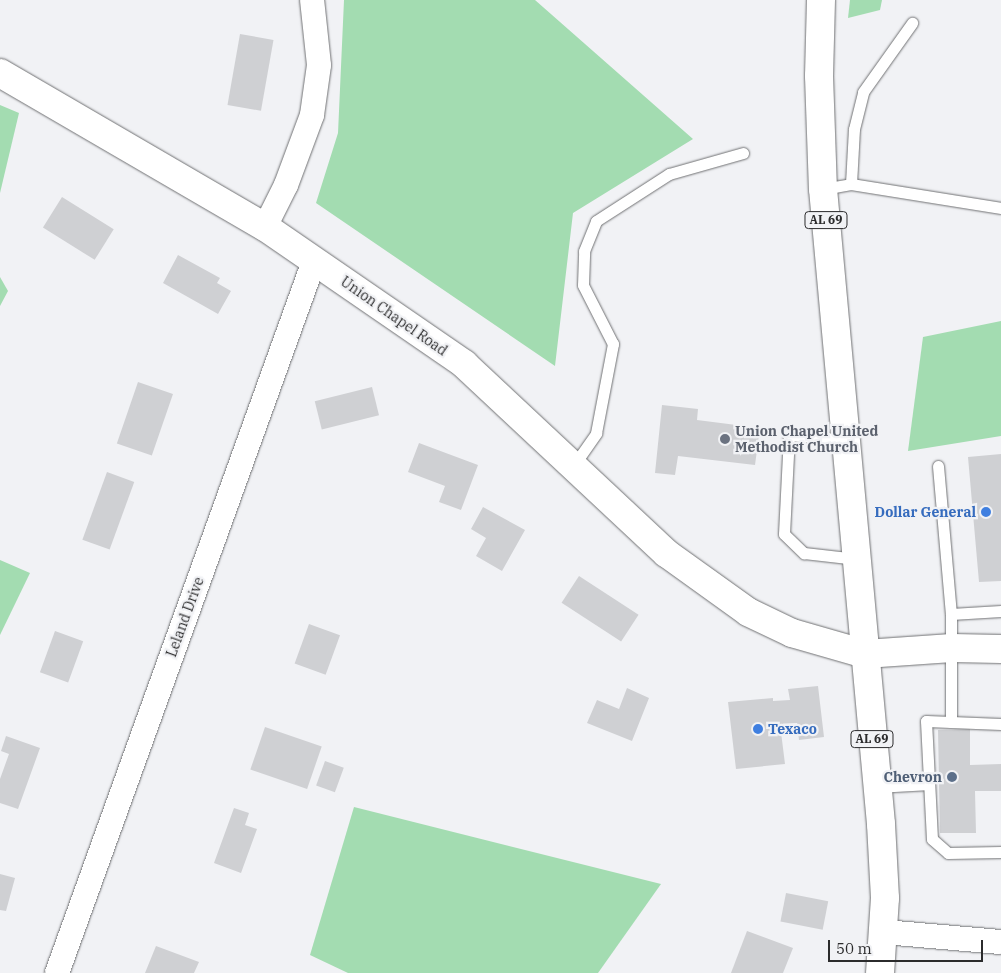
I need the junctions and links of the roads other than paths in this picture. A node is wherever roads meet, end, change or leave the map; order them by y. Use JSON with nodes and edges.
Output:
{"nodes":[{"id":1,"x":312,"y":0,"type":"edge"},
{"id":2,"x":821,"y":0,"type":"edge"},
{"id":3,"x":912,"y":23,"type":"dead end"},
{"id":4,"x":0,"y":73,"type":"edge"},
{"id":5,"x":743,"y":153,"type":"dead end"},
{"id":6,"x":851,"y":184,"type":"junction"},
{"id":7,"x":823,"y":188,"type":"junction"},
{"id":8,"x":1001,"y":208,"type":"edge"},
{"id":9,"x":265,"y":227,"type":"junction"},
{"id":10,"x":314,"y":261,"type":"junction"},
{"id":11,"x":846,"y":440,"type":"junction"},
{"id":12,"x":574,"y":465,"type":"junction"},
{"id":13,"x":938,"y":466,"type":"dead end"},
{"id":14,"x":857,"y":559,"type":"junction"},
{"id":15,"x":1001,"y":611,"type":"edge"},
{"id":16,"x":951,"y":614,"type":"junction"},
{"id":17,"x":952,"y":648,"type":"junction"},
{"id":18,"x":1001,"y":649,"type":"edge"},
{"id":19,"x":865,"y":654,"type":"junction"},
{"id":20,"x":951,"y":722,"type":"junction"},
{"id":21,"x":1001,"y":724,"type":"edge"},
{"id":22,"x":929,"y":784,"type":"junction"},
{"id":23,"x":877,"y":787,"type":"junction"},
{"id":24,"x":1001,"y":852,"type":"edge"},
{"id":25,"x":884,"y":932,"type":"junction"},
{"id":26,"x":1001,"y":942,"type":"edge"},
{"id":27,"x":57,"y":973,"type":"edge"},
{"id":28,"x":880,"y":973,"type":"edge"}],
"edges":[{"from":1,"to":9,"type":"street"},
{"from":2,"to":7,"type":"street","number":"AL 69"},
{"from":3,"to":6,"type":"lane"},
{"from":4,"to":9,"type":"street","name":"Union Chapel Road"},
{"from":5,"to":12,"type":"lane"},
{"from":6,"to":7,"type":"lane"},
{"from":6,"to":8,"type":"lane"},
{"from":7,"to":11,"type":"street","number":"AL 69"},
{"from":9,"to":10,"type":"street","name":"Union Chapel Road"},
{"from":10,"to":12,"type":"street","name":"Union Chapel Road"},
{"from":10,"to":27,"type":"street","name":"Leland Drive"},
{"from":11,"to":14,"type":"street","number":"AL 69"},
{"from":11,"to":14,"type":"lane"},
{"from":12,"to":19,"type":"street","name":"Union Chapel Road"},
{"from":13,"to":16,"type":"lane"},
{"from":14,"to":19,"type":"street","number":"AL 69"},
{"from":15,"to":16,"type":"lane"},
{"from":16,"to":17,"type":"lane"},
{"from":17,"to":18,"type":"street"},
{"from":17,"to":19,"type":"street"},
{"from":17,"to":20,"type":"lane"},
{"from":19,"to":23,"type":"street","number":"AL 69"},
{"from":20,"to":21,"type":"lane"},
{"from":20,"to":22,"type":"lane"},
{"from":22,"to":23,"type":"lane"},
{"from":22,"to":24,"type":"lane"},
{"from":23,"to":25,"type":"street","number":"AL 69"},
{"from":25,"to":26,"type":"street"},
{"from":25,"to":28,"type":"street","number":"AL 69"}]}
